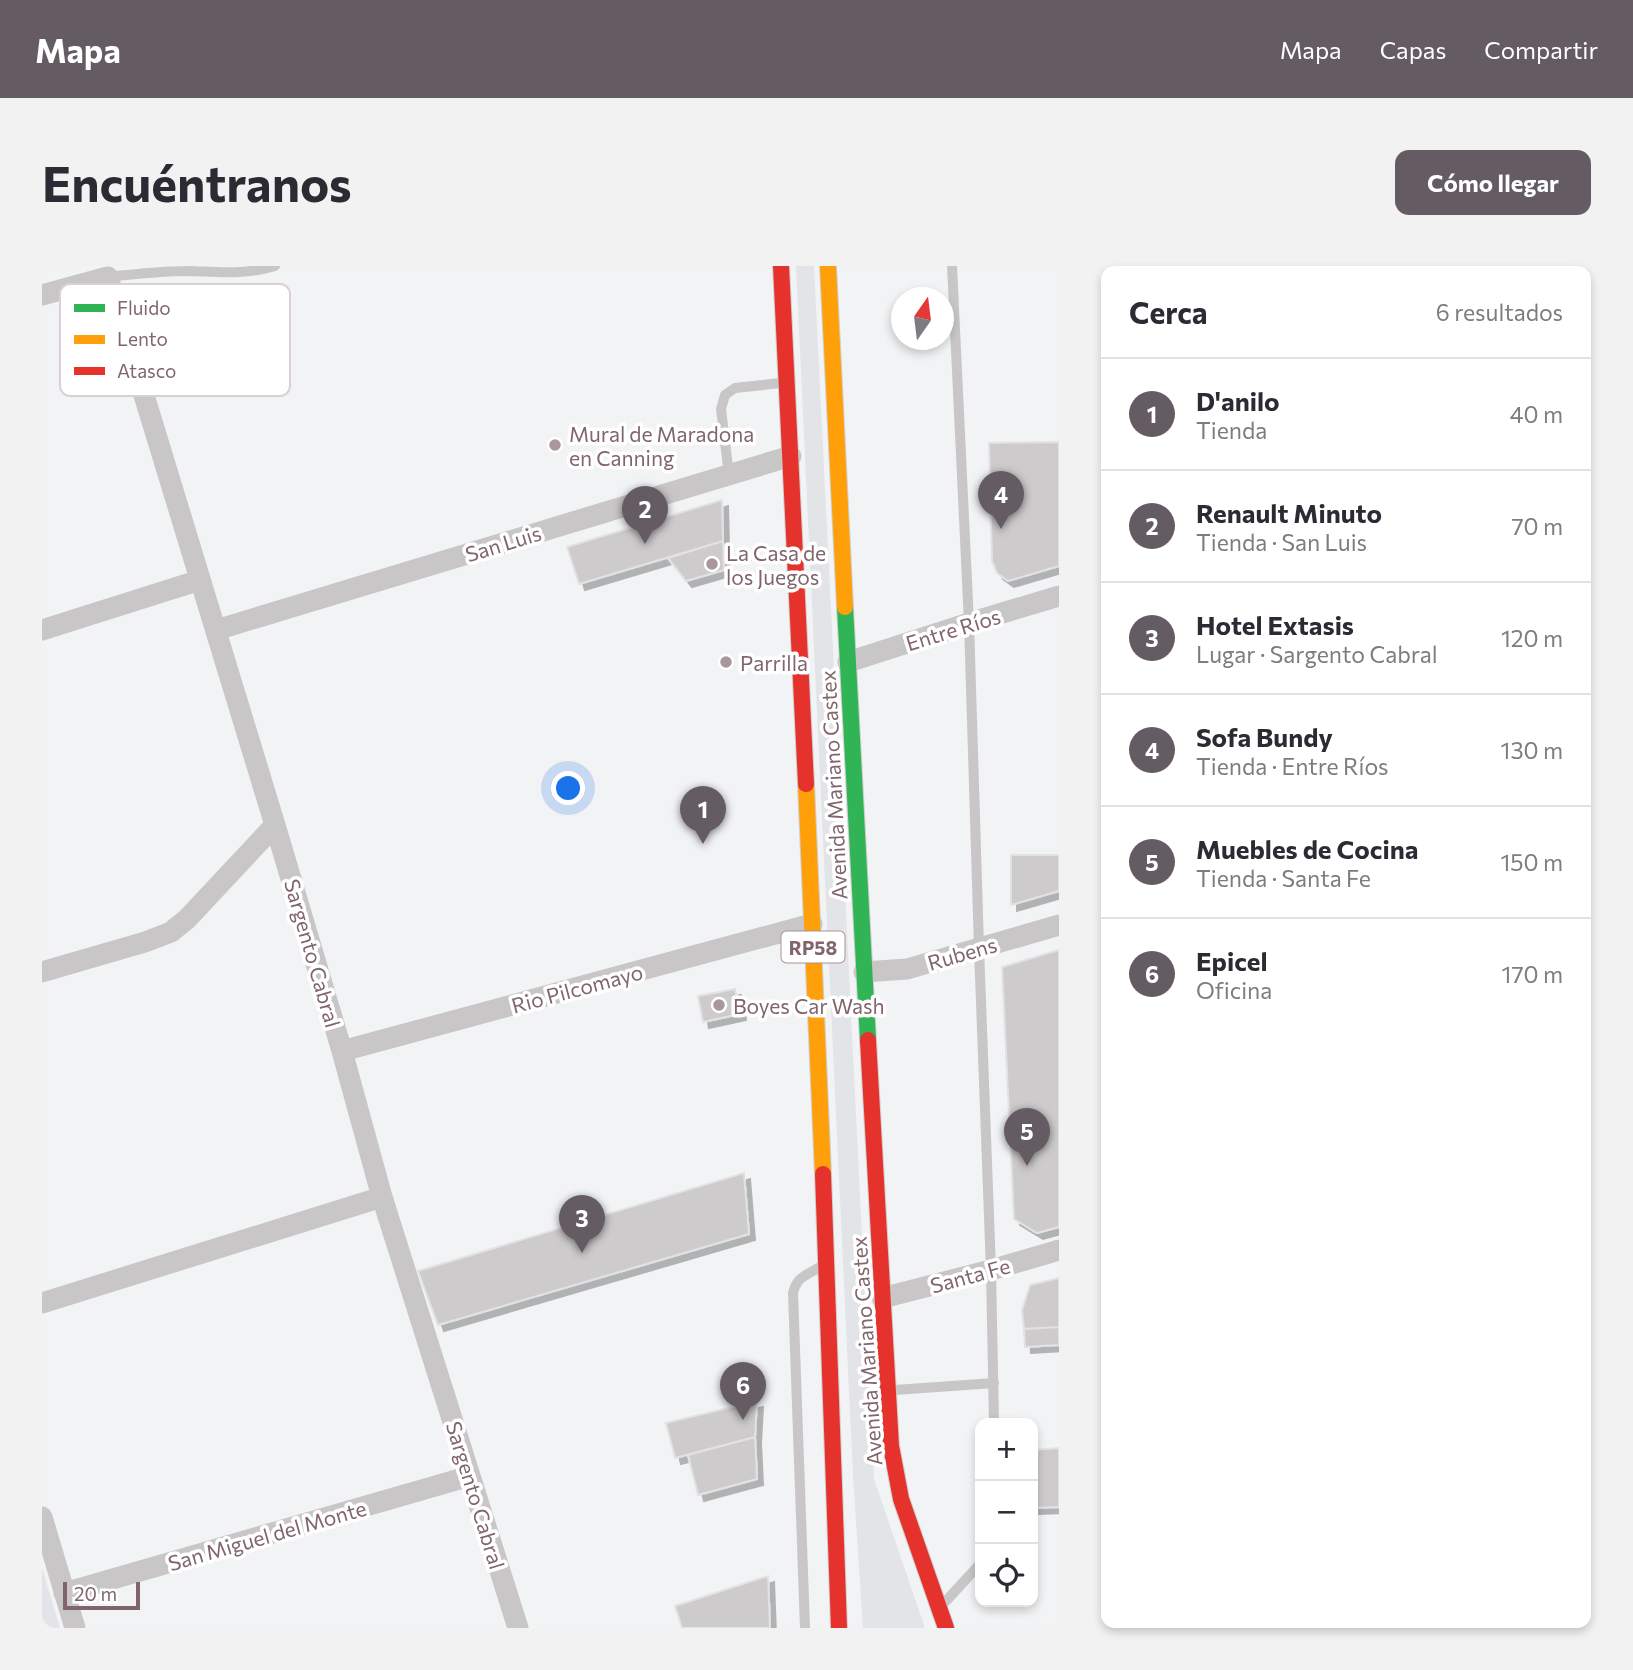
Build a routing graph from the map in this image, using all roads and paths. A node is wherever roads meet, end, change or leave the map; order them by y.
1 (275, 266) edge
2 (781, 266) edge
3 (852, 266) edge
4 (952, 266) edge
5 (828, 268) edge
6 (108, 277) junction
7 (82, 284) edge
8 (110, 284) edge
9 (60, 290) edge
10 (42, 295) edge
11 (787, 383) junction
12 (144, 396) edge
13 (791, 456) junction
14 (729, 475) junction
15 (200, 580) junction
16 (1059, 596) edge
17 (970, 623) junction
18 (42, 630) edge
19 (216, 630) junction
20 (848, 662) junction
21 (275, 825) junction
22 (812, 924) junction
23 (1059, 925) edge
24 (979, 948) junction
25 (42, 972) edge
26 (864, 972) junction
27 (342, 1051) junction
28 (382, 1197) junction
29 (1059, 1250) edge
30 (827, 1264) junction
31 (991, 1270) junction
32 (882, 1298) junction
33 (42, 1303) edge
34 (994, 1383) junction
35 (887, 1390) junction
36 (994, 1418) edge
37 (470, 1476) junction
38 (42, 1517) edge
39 (975, 1568) edge
40 (64, 1593) junction
41 (939, 1608) junction
42 (75, 1628) edge
43 (517, 1628) edge
44 (805, 1628) edge
45 (839, 1628) edge
46 (946, 1628) edge

1 - 6 lane
2 - 11 highway, Avenida Mariano Castex / RP58
3 - 5 street
4 - 17 lane
5 - 20 highway, Avenida Mariano Castex / RP58
6 - 7 street
6 - 8 street, Sargento Cabral
9 - 10 street
11 - 13 highway, Avenida Mariano Castex / RP58
11 - 14 lane
12 - 15 street, Sargento Cabral
13 - 14 street, San Luis
13 - 22 highway, Avenida Mariano Castex / RP58
14 - 19 street, San Luis
15 - 18 street
15 - 19 street, Sargento Cabral
16 - 17 street, Entre Ríos
17 - 20 street, Entre Ríos
17 - 24 lane
19 - 21 street, Sargento Cabral
20 - 26 highway, Avenida Mariano Castex / RP58
21 - 25 street
21 - 27 street, Sargento Cabral
22 - 27 street, Rio Pilcomayo
22 - 30 highway, Avenida Mariano Castex / RP58
23 - 24 street, Rubens
24 - 26 street, Rubens
24 - 31 lane
26 - 32 highway, Avenida Mariano Castex / RP58
27 - 28 street, Sargento Cabral
28 - 33 street
28 - 37 street, Sargento Cabral
29 - 31 street, Santa Fe
30 - 44 lane
30 - 45 highway, Avenida Mariano Castex / RP58
31 - 32 street, Santa Fe
31 - 34 lane
32 - 35 highway, Avenida Mariano Castex / RP58
34 - 35 lane
34 - 36 lane
35 - 41 highway, Avenida Mariano Castex / RP58
37 - 40 street, San Miguel del Monte
37 - 43 street, Sargento Cabral
38 - 40 street
39 - 41 lane
40 - 42 street
41 - 46 highway, Avenida Mariano Castex / RP58

